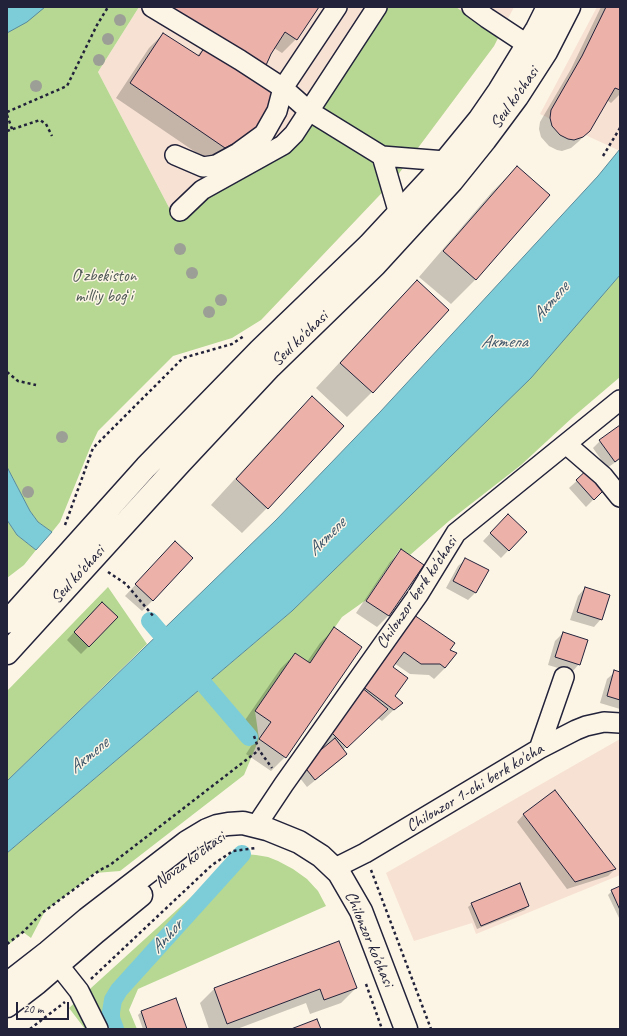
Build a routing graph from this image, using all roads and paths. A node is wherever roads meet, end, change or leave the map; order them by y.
1 (108, 7) edge
2 (152, 7) edge
3 (337, 7) edge
4 (377, 7) edge
5 (472, 7) edge
6 (548, 7) edge
7 (569, 7) edge
8 (487, 13) edge
9 (528, 45) junction
10 (282, 88) junction
11 (309, 111) junction
12 (7, 112) edge
13 (7, 115) edge
14 (620, 128) edge
15 (12, 129) junction
16 (7, 131) edge
17 (52, 136) dead end
18 (175, 155) dead end
19 (382, 156) junction
20 (603, 156) dead end
21 (445, 161) junction
22 (180, 210) dead end
23 (399, 214) junction
24 (250, 333) dead end
25 (7, 372) edge
26 (36, 385) dead end
27 (620, 400) edge
28 (566, 444) junction
29 (620, 497) edge
30 (84, 551) junction
31 (154, 617) dead end
32 (7, 622) edge
33 (7, 653) edge
34 (564, 677) dead end
35 (620, 723) edge
36 (254, 736) dead end
37 (540, 749) junction
38 (259, 750) junction
39 (284, 784) junction
40 (256, 826) junction
41 (257, 848) dead end
42 (365, 853) junction
43 (335, 868) junction
44 (7, 944) edge
45 (53, 958) junction
46 (364, 978) dead end
47 (7, 984) edge
48 (79, 991) junction
49 (7, 1006) edge
50 (30, 1029) edge
51 (98, 1029) edge
52 (382, 1029) edge
53 (406, 1029) edge
54 (431, 1029) edge

1 - 12 path
2 - 10 street
3 - 10 street
4 - 11 street
5 - 8 street
6 - 9 main road, Seul ko'chasi
7 - 30 main road, Seul ko'chasi
8 - 9 street
9 - 21 main road, Seul ko'chasi
10 - 11 street
10 - 18 street
11 - 19 street
11 - 22 street
13 - 15 path
14 - 20 path
15 - 16 path
15 - 17 path
19 - 21 street
19 - 23 street
21 - 23 main road, Seul ko'chasi
23 - 30 main road, Seul ko'chasi
24 - 30 path
25 - 26 path
27 - 28 street, Chilonzor berk ko'chasi
28 - 29 street
28 - 39 street, Chilonzor berk ko'chasi
30 - 31 path
30 - 32 main road, Seul ko'chasi
30 - 33 main road, Seul ko'chasi
34 - 37 street
35 - 37 street, Chilonzor 1-chi berk ko'cha
36 - 38 path
37 - 42 street, Chilonzor 1-chi berk ko'cha
38 - 39 path
38 - 44 path
39 - 40 street, Chilonzor berk ko'chasi
40 - 43 main road, Chilonzor ko'chasi
40 - 45 main road, Novza ko'chasi
41 - 48 path
42 - 43 street, Chilonzor 1-chi berk ko'cha
42 - 54 path
43 - 53 main road, Chilonzor ko'chasi
45 - 47 main road, Novza ko'chasi
45 - 48 street
45 - 49 main road, Novza ko'chasi
46 - 52 path
48 - 50 path
48 - 51 street

